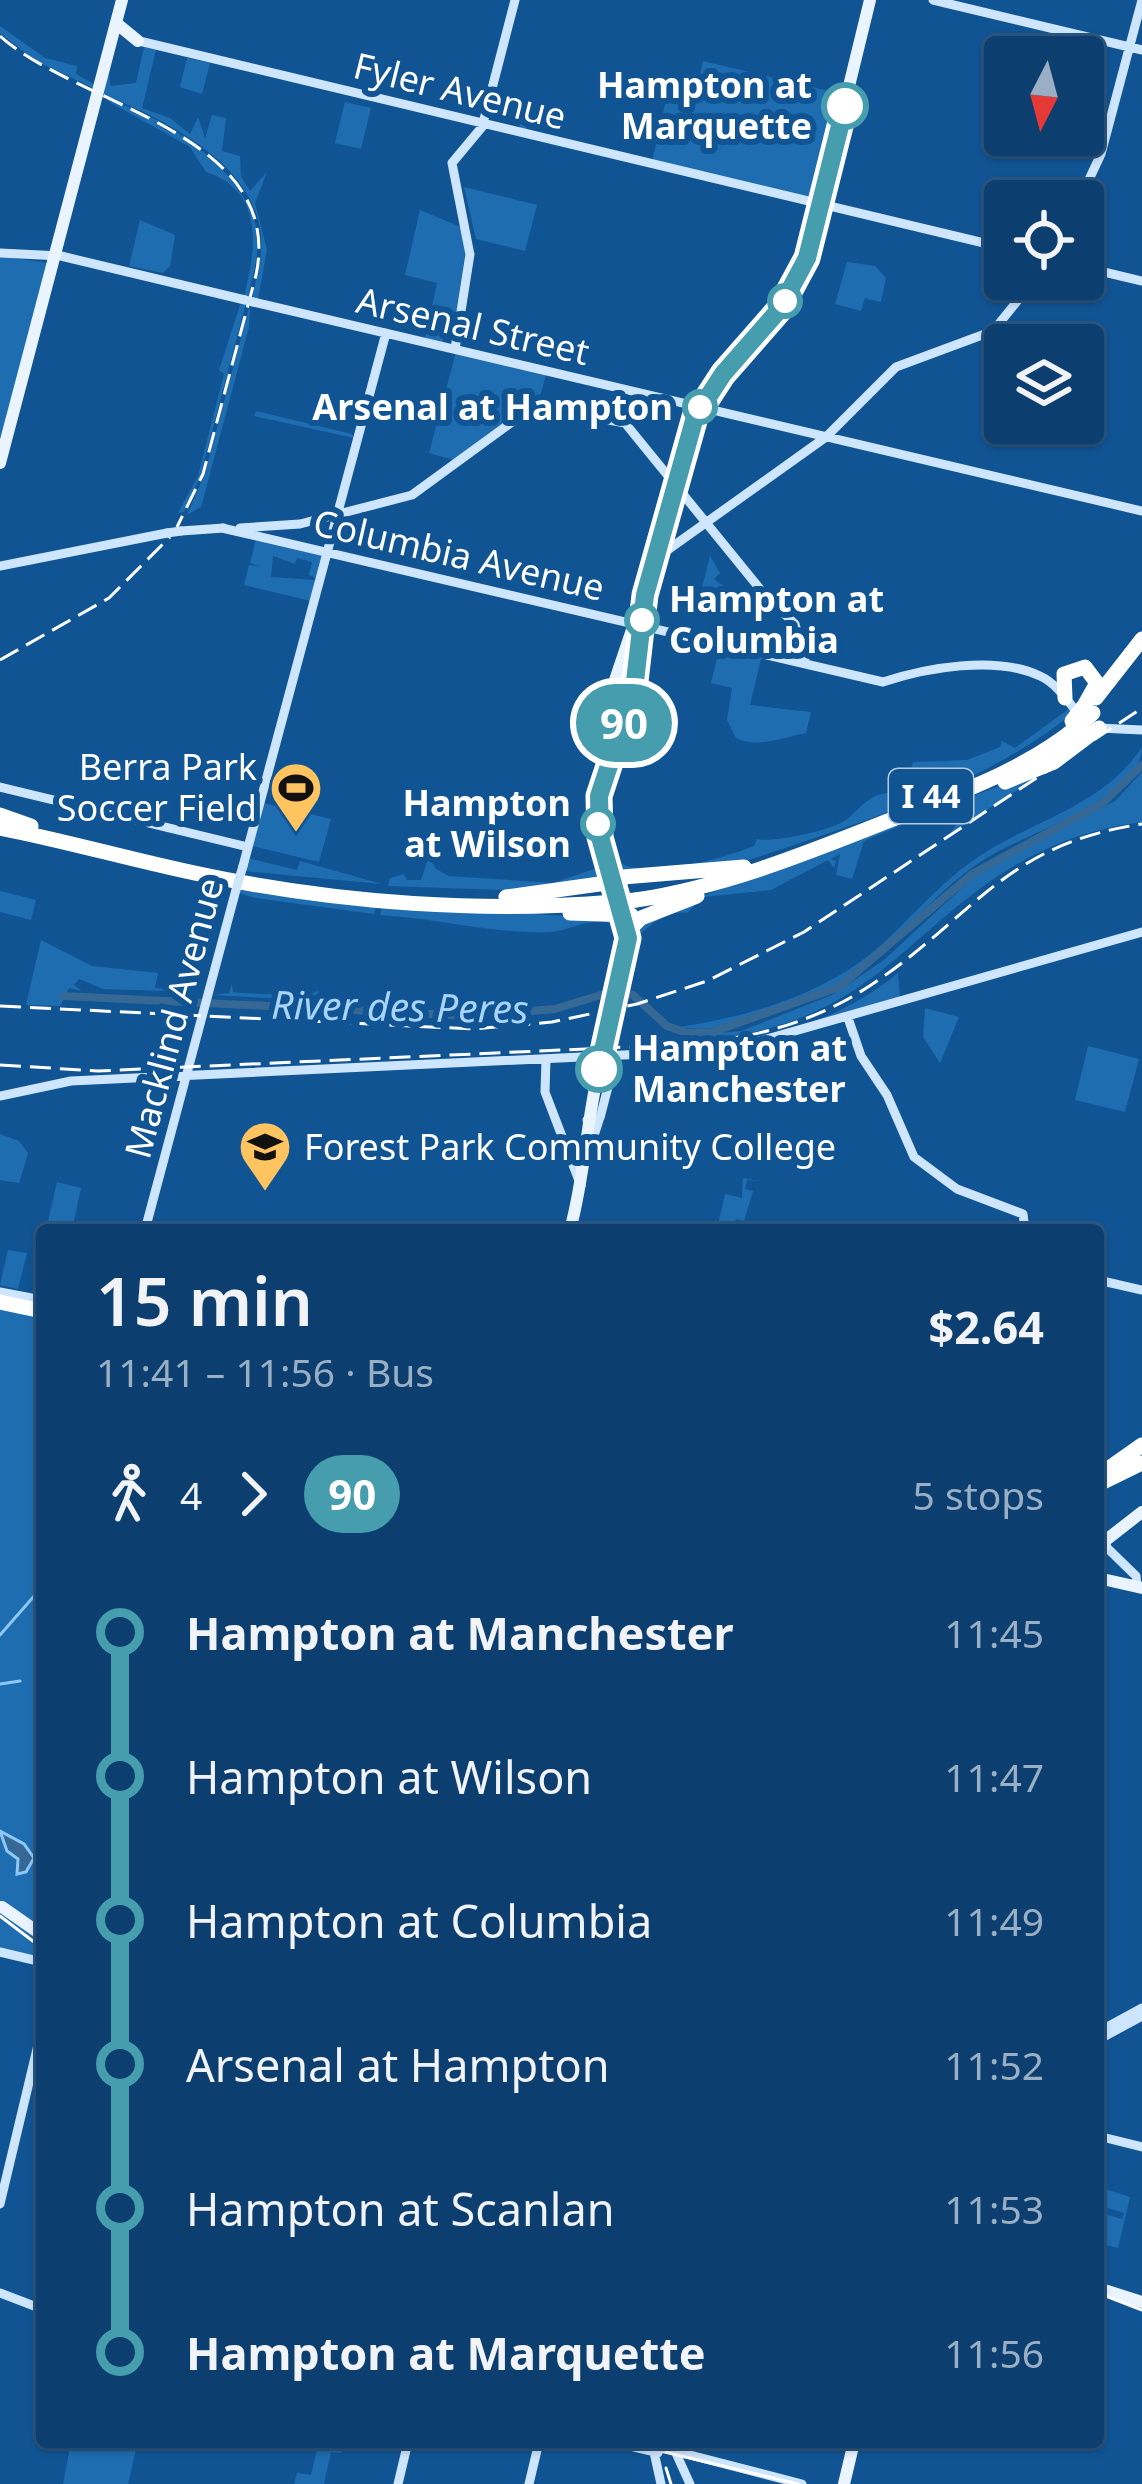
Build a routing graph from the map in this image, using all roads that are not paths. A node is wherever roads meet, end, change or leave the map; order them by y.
1 (122, 0) edge
2 (515, 0) edge
3 (871, 0) edge
4 (933, 0) edge
5 (1142, 0) edge
6 (115, 28) junction
7 (138, 41) joint
8 (1126, 46) junction
9 (1142, 50) edge
10 (483, 124) junction
11 (1089, 180) edge
12 (822, 205) junction
13 (984, 243) edge
14 (0, 253) edge
15 (37, 254) junction
16 (55, 255) junction
17 (51, 271) junction
18 (1104, 272) edge
19 (1142, 281) edge
20 (1018, 300) edge
21 (386, 333) junction
22 (454, 349) junction
23 (700, 406) junction
24 (808, 432) junction
25 (826, 436) junction
26 (811, 447) junction
27 (1, 456) edge
28 (678, 490) junction
29 (1142, 511) edge
30 (337, 514) junction
31 (705, 523) junction
32 (222, 528) junction
33 (661, 536) junction
34 (675, 544) junction
35 (327, 552) junction
36 (655, 559) junction
37 (0, 566) edge
38 (637, 624) junction
39 (1141, 643) edge
40 (806, 664) junction
41 (1057, 680) junction
42 (1065, 698) joint
43 (1091, 714) junction
44 (1075, 724) junction
45 (1138, 730) edge
46 (603, 777) junction
47 (0, 787) edge
48 (956, 794) junction
49 (0, 823) edge
50 (248, 847) junction
51 (748, 870) junction
52 (620, 896) junction
53 (513, 901) junction
54 (1142, 932) edge
55 (848, 1018) junction
56 (616, 1056) junction
57 (546, 1059) junction
58 (188, 1072) junction
59 (0, 1096) edge
60 (593, 1120) junction
61 (588, 1154) junction
62 (581, 1186) junction
63 (147, 1224) edge
64 (572, 1224) edge
65 (1024, 1224) edge
66 (1104, 1281) edge
67 (0, 1290) edge
68 (1142, 1290) edge
69 (36, 1298) edge
70 (0, 1306) edge
71 (36, 1314) edge
72 (1142, 1445) edge
73 (1142, 1464) edge
74 (1104, 1477) edge
75 (1104, 1480) edge
76 (1142, 1512) edge
77 (1104, 1546) edge
78 (1104, 1552) edge
79 (1115, 1557) joint
80 (1104, 1579) edge
81 (1140, 1587) edge
82 (1, 1905) edge
83 (36, 1923) edge
84 (36, 1925) edge
85 (0, 1952) edge
86 (36, 1961) edge
87 (1142, 2012) edge
88 (1104, 2033) edge
89 (36, 2053) edge
90 (1104, 2137) edge
91 (1142, 2146) edge
92 (0, 2204) edge
93 (1104, 2290) edge
94 (0, 2293) edge
95 (1142, 2304) edge
96 (36, 2305) edge
97 (407, 2448) edge
98 (538, 2448) edge
99 (645, 2448) edge
100 (654, 2448) edge
101 (853, 2448) edge
102 (667, 2452) junction
103 (398, 2484) edge
104 (529, 2484) edge
105 (662, 2484) edge
106 (690, 2484) edge
107 (802, 2484) edge
108 (844, 2484) edge

1 - 6 main road
2 - 10 street
3 - 12 main road
4 - 8 street
5 - 8 street
6 - 7 main road
6 - 16 main road
7 - 10 street, Fyler Avenue
8 - 9 street
8 - 11 street
10 - 12 street, Fyler Avenue
10 - 22 street
12 - 13 street, Fyler Avenue
12 - 23 main road
14 - 15 street, Arsenal Street
15 - 16 street, Arsenal Street
15 - 17 main road
16 - 17 main road
16 - 21 street, Arsenal Street
17 - 27 main road
18 - 19 street
20 - 25 street
21 - 22 street, Arsenal Street
21 - 30 street, Macklind Avenue
22 - 23 street, Arsenal Street
23 - 24 street, Arsenal Street
23 - 28 main road
24 - 25 street, Arsenal Street
24 - 26 street
25 - 26 street
25 - 29 street, Arsenal Street
26 - 31 street
28 - 30 street
28 - 31 street
28 - 33 main road
30 - 32 street
30 - 35 street, Macklind Avenue
31 - 34 street
31 - 40 street
32 - 35 street, Columbia Avenue
32 - 37 street, bridge
33 - 34 street
33 - 36 main road
34 - 36 street
35 - 38 street, Columbia Avenue
35 - 50 street, Macklind Avenue
36 - 38 main road
38 - 40 street, Columbia Avenue
38 - 46 main road
38 - 46 main road
39 - 43 highway, I 44
40 - 41 street, Columbia Avenue
41 - 42 highway
41 - 43 highway
42 - 43 street
43 - 44 highway, I 44, bridge
43 - 45 street
43 - 48 highway
44 - 48 highway, I 44
44 - 51 highway, I 44
46 - 52 main road
47 - 50 street
48 - 51 highway, I 44
49 - 53 highway, I 44
50 - 58 street, Macklind Avenue, bridge
51 - 52 highway, I 44
52 - 53 highway, I 44
52 - 53 highway
52 - 60 main road, bridge
54 - 55 street
55 - 56 street
55 - 65 street
56 - 57 street
56 - 60 street
57 - 58 street
57 - 62 street
58 - 59 street
58 - 63 street, Macklind Avenue
60 - 61 main road
60 - 61 street
61 - 62 main road
62 - 64 main road
66 - 68 street
67 - 69 street
70 - 71 highway
72 - 74 highway
73 - 75 highway
76 - 77 main road
78 - 79 main road
79 - 81 street
80 - 81 main road
82 - 83 main road
82 - 84 main road
85 - 86 street
87 - 88 street
89 - 92 street
90 - 91 street
93 - 95 main road
94 - 96 street
97 - 103 street
98 - 104 street
99 - 102 street
100 - 102 street
101 - 108 main road
102 - 105 street
102 - 106 street
102 - 107 street

